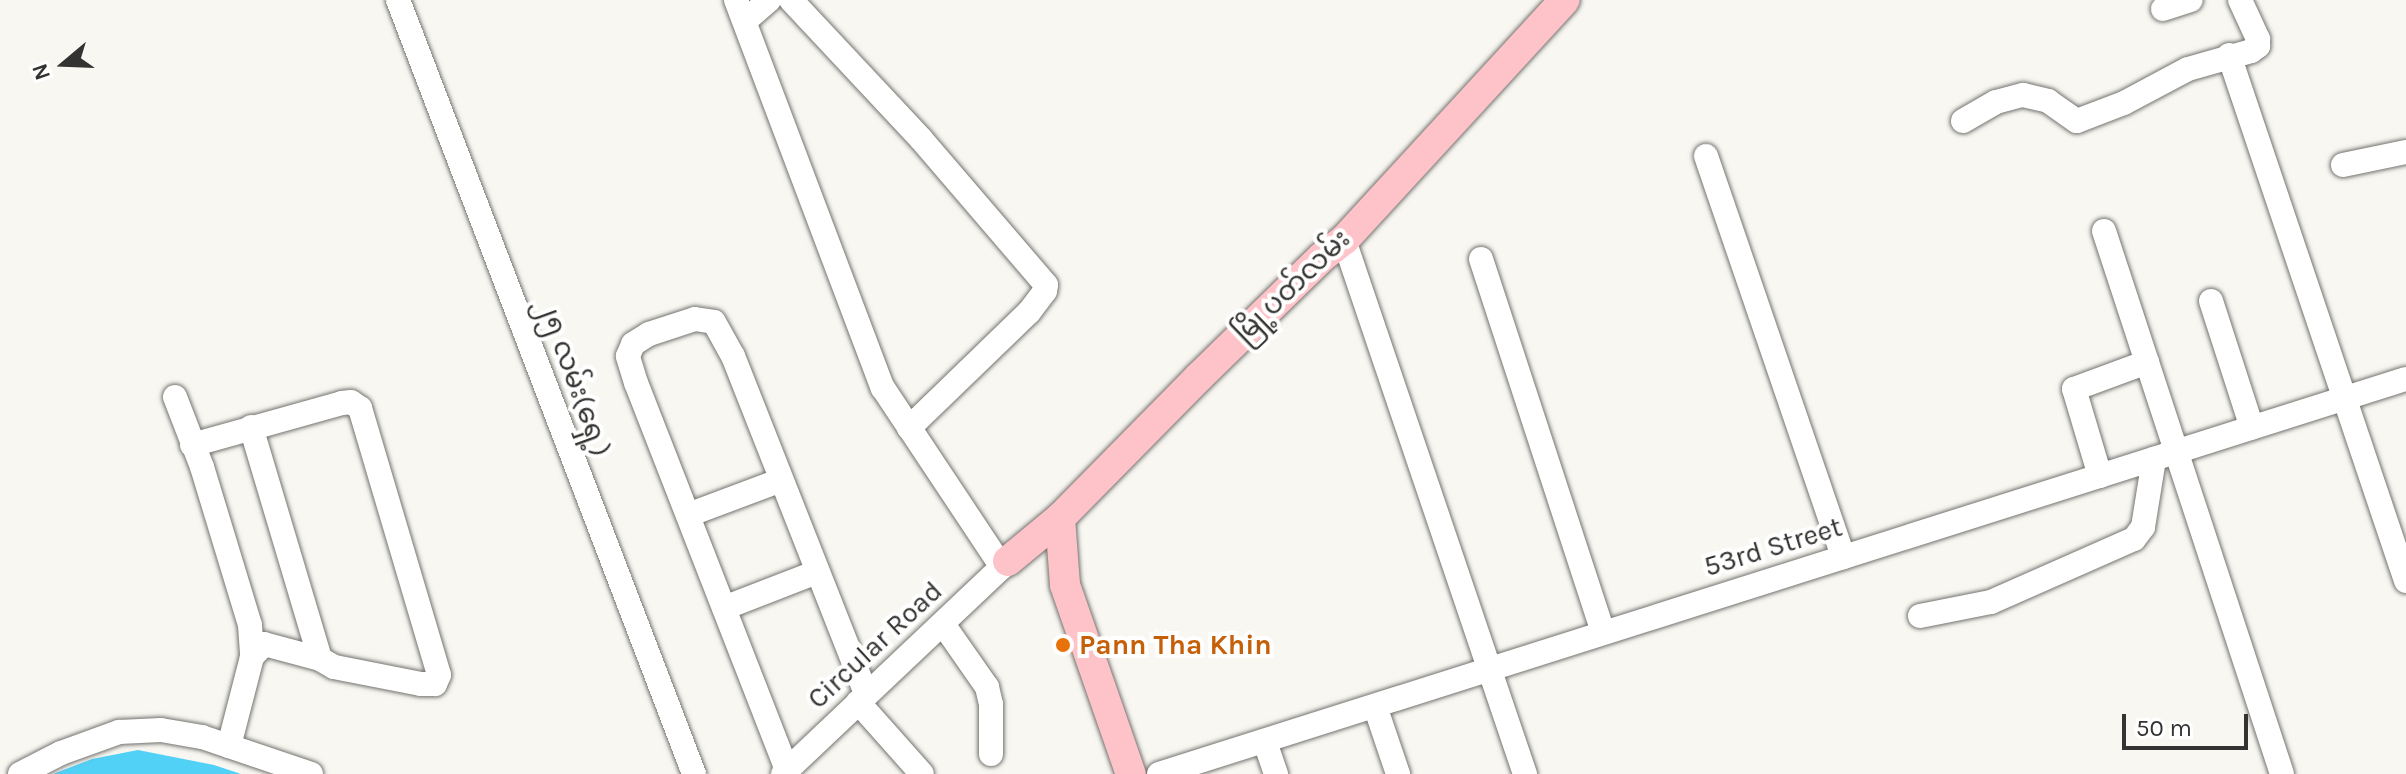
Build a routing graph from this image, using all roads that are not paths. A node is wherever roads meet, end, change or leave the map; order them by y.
1 (398, 0) edge
2 (769, 0) edge
3 (791, 0) edge
4 (1565, 0) edge
5 (2191, 0) edge
6 (2240, 0) edge
7 (2163, 9) dead end
8 (740, 11) edge
9 (2229, 55) junction
10 (1963, 121) dead end
11 (2406, 152) edge
12 (1706, 156) dead end
13 (2343, 165) dead end
14 (2104, 231) dead end
15 (1344, 240) junction
16 (1481, 259) dead end
17 (2211, 301) dead end
18 (2147, 362) junction
19 (2406, 379) edge
20 (175, 397) dead end
21 (2346, 398) junction
22 (251, 427) junction
23 (909, 428) junction
24 (2252, 428) junction
25 (192, 445) junction
26 (2165, 456) junction
27 (2100, 476) junction
28 (781, 480) junction
29 (688, 515) junction
30 (1060, 518) junction
31 (1843, 557) junction
32 (1005, 564) junction
33 (817, 572) junction
34 (2406, 581) edge
35 (1065, 585) junction
36 (724, 608) junction
37 (1920, 616) dead end
38 (943, 624) junction
39 (1603, 632) junction
40 (252, 657) junction
41 (320, 659) junction
42 (1489, 670) junction
43 (862, 698) junction
44 (1375, 706) junction
45 (1265, 742) junction
46 (229, 746) junction
47 (991, 754) dead end
48 (785, 772) edge
49 (20, 774) edge
50 (311, 774) edge
51 (694, 774) edge
52 (922, 774) edge
53 (1131, 774) edge
54 (1159, 774) edge
55 (1276, 774) edge
56 (1398, 774) edge
57 (1525, 774) edge
58 (2282, 774) edge

1 - 51 street, ၂၅ လမ်း(ရှေ့)
2 - 8 street
3 - 23 street
4 - 15 main road, မြို့ပတ်လမ်း
5 - 7 street
6 - 9 street
8 - 23 street
9 - 10 street
9 - 21 street
11 - 13 street
12 - 31 street
14 - 18 street
15 - 30 main road, မြို့ပတ်လမ်း
15 - 42 street
16 - 39 street
17 - 24 street
18 - 26 street
18 - 27 street
19 - 21 street, 53rd Street
20 - 25 street
21 - 24 street, 53rd Street
21 - 34 street
22 - 25 street
22 - 41 street
22 - 41 street
23 - 32 street
24 - 26 street, 53rd Street
25 - 40 street
26 - 27 street, 53rd Street
26 - 37 street
26 - 58 street
27 - 31 street, 53rd Street
28 - 29 street
28 - 29 street
28 - 33 street
29 - 36 street
30 - 32 main road, မြို့ပတ်လမ်း
30 - 35 main road
31 - 39 street, 53rd Street
32 - 35 main road
32 - 38 street, Circular Road
33 - 36 street
33 - 43 street
35 - 53 main road
36 - 48 street
38 - 43 street, Circular Road
38 - 47 street
39 - 42 street, 53rd Street
40 - 41 street
40 - 46 street
42 - 44 street, 53rd Street
42 - 57 street
43 - 48 street, Circular Road
43 - 52 street
44 - 45 street, 53rd Street
44 - 56 street
45 - 54 street, 53rd Street
45 - 55 street
46 - 49 street
46 - 50 street

